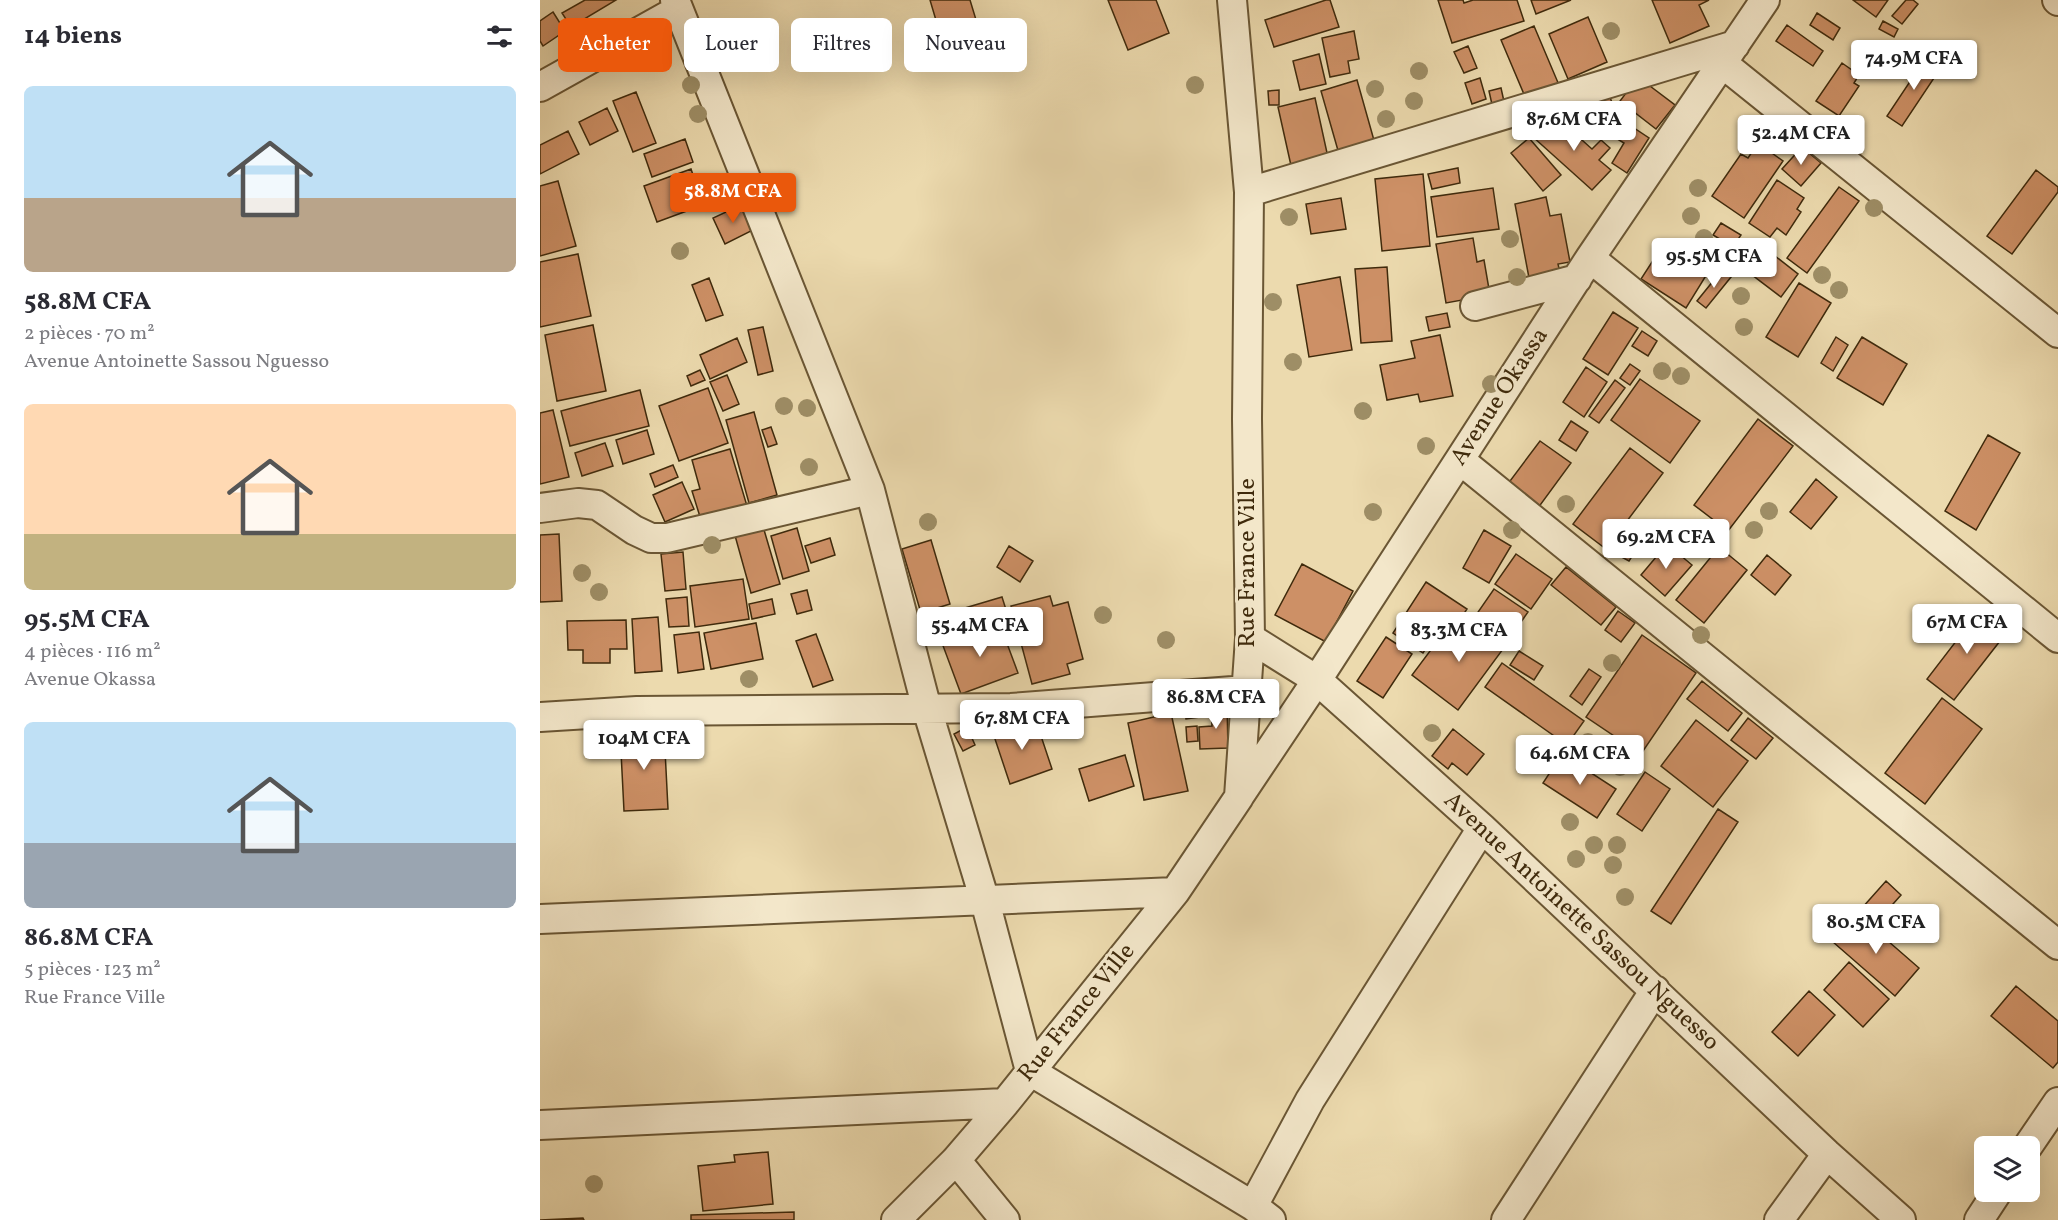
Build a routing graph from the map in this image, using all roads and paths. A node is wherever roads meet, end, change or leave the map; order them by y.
1 (1232, 0) edge
2 (1765, 0) edge
3 (677, 5) edge
4 (1728, 54) junction
5 (540, 87) edge
6 (1249, 192) junction
7 (1583, 268) junction
8 (1475, 306) dead end
9 (2058, 333) edge
10 (1460, 460) junction
11 (870, 490) junction
12 (540, 508) edge
13 (1250, 638) junction
14 (2058, 638) edge
15 (1317, 680) junction
16 (1246, 690) junction
17 (927, 709) junction
18 (540, 717) edge
19 (1239, 797) junction
20 (1482, 828) junction
21 (1175, 892) junction
22 (985, 901) junction
23 (540, 919) edge
24 (2058, 945) edge
25 (1655, 990) junction
26 (1030, 1071) junction
27 (2058, 1102) edge
28 (1005, 1103) junction
29 (540, 1125) edge
30 (2035, 1136) edge
31 (1827, 1154) junction
32 (956, 1160) junction
33 (1991, 1202) edge
34 (1262, 1213) edge
35 (896, 1220) edge
36 (1005, 1220) edge
37 (1506, 1220) edge
38 (1779, 1220) edge
39 (1901, 1220) edge
40 (1979, 1220) edge

1 - 6 street, Rue France Ville
2 - 4 street, Avenue Okassa
3 - 5 street
3 - 11 street
4 - 6 street
4 - 7 street, Avenue Okassa
4 - 9 street
6 - 13 street, Rue France Ville
7 - 8 street
7 - 10 street, Avenue Okassa
7 - 14 street
10 - 15 street, Avenue Okassa
10 - 24 street
11 - 12 street
11 - 17 street
13 - 15 street, Avenue Antoinette Sassou Nguesso
13 - 16 street, Rue France Ville
15 - 19 street, Avenue Okassa
15 - 20 street, Avenue Antoinette Sassou Nguesso
16 - 17 street
16 - 19 street, Rue France Ville
17 - 18 street
17 - 22 street
19 - 21 street, Rue France Ville
20 - 25 street, Avenue Antoinette Sassou Nguesso
20 - 34 street
21 - 22 street
21 - 26 street, Rue France Ville
22 - 23 street
22 - 26 street
25 - 31 street, Avenue Antoinette Sassou Nguesso
25 - 37 street
26 - 28 street, Rue France Ville
26 - 34 street
27 - 30 street
28 - 29 street
28 - 32 street, Rue France Ville
31 - 38 street
31 - 39 street, Avenue Antoinette Sassou Nguesso
32 - 35 street, Rue France Ville
32 - 36 street
33 - 40 street

